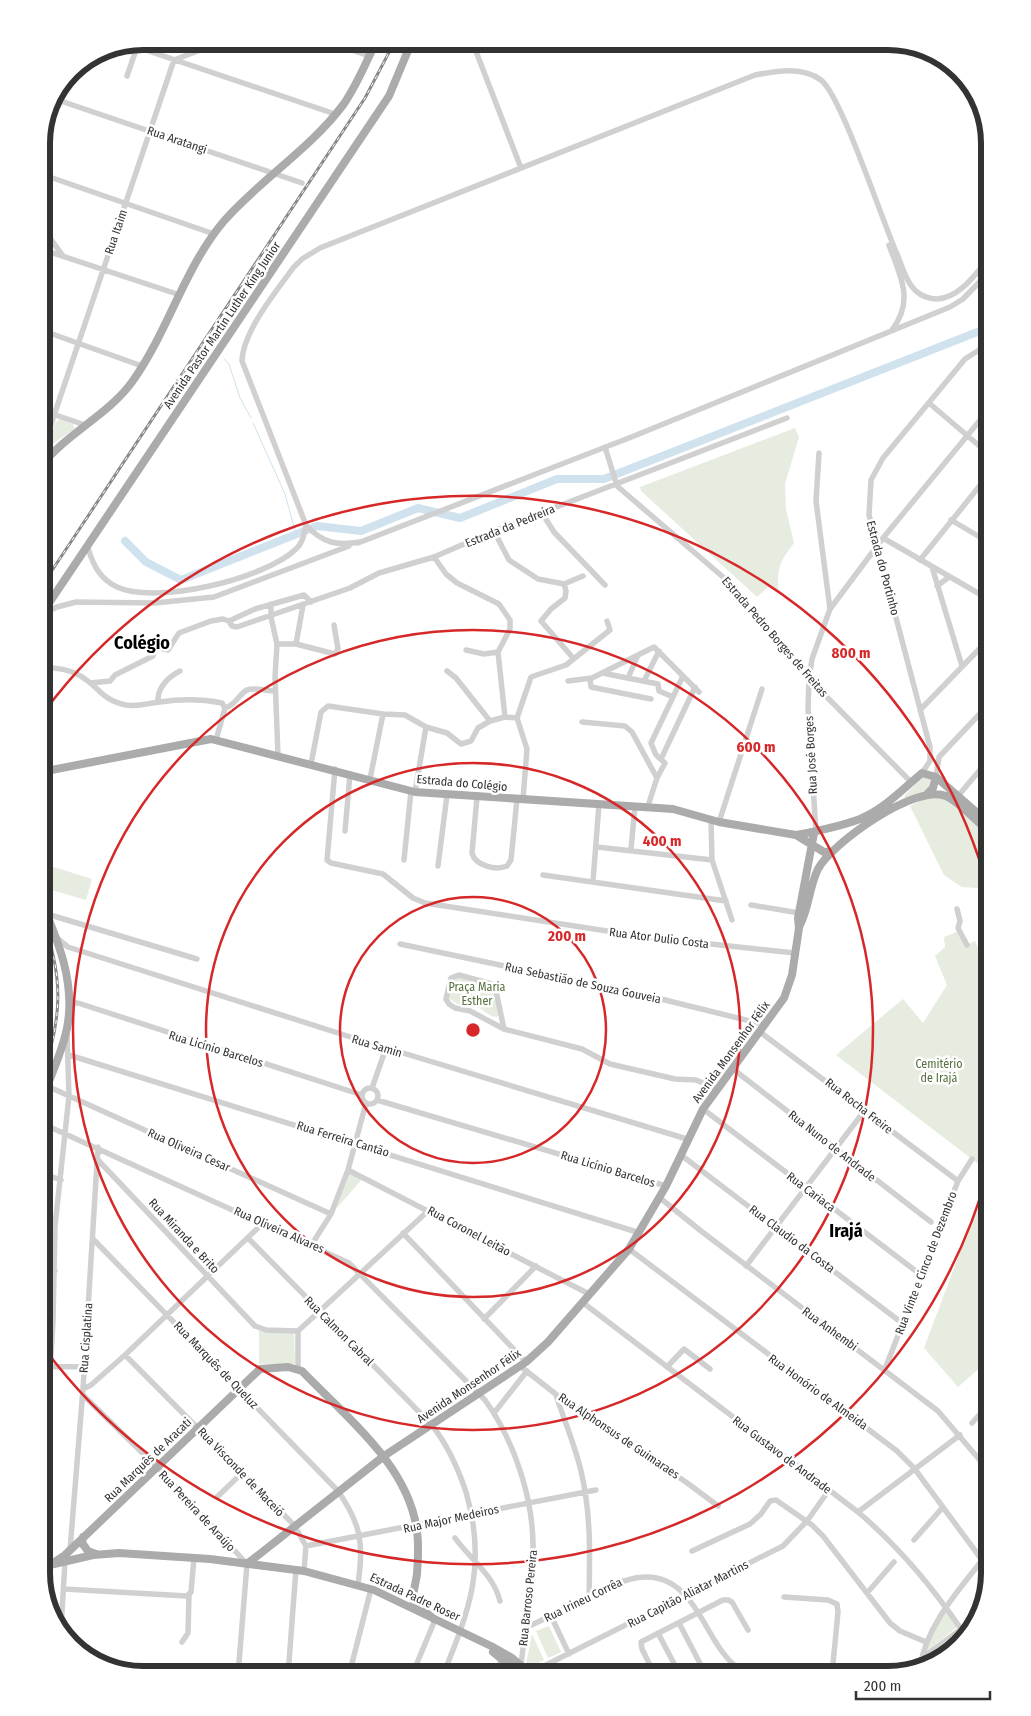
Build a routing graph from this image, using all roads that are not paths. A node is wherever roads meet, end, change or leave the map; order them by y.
1 (146, 50) edge
2 (200, 50) edge
3 (352, 50) edge
4 (372, 50) edge
5 (408, 50) edge
6 (476, 50) edge
7 (136, 51) edge
8 (369, 56) junction
9 (174, 60) junction
10 (127, 76) dead end
11 (60, 101) edge
12 (335, 114) junction
13 (151, 132) junction
14 (522, 168) junction
15 (273, 173) junction
16 (50, 177) edge
17 (302, 183) dead end
18 (126, 203) junction
19 (888, 233) junction
20 (214, 234) junction
21 (50, 237) edge
22 (50, 252) edge
23 (63, 256) junction
24 (981, 267) edge
25 (103, 270) junction
26 (981, 281) edge
27 (180, 295) junction
28 (891, 332) junction
29 (50, 333) edge
30 (79, 343) junction
31 (981, 349) edge
32 (142, 366) junction
33 (929, 403) junction
34 (50, 413) edge
35 (54, 414) junction
36 (787, 418) dead end
37 (981, 419) edge
38 (85, 424) junction
39 (50, 426) edge
40 (967, 436) junction
41 (605, 447) junction
42 (981, 448) edge
43 (819, 453) dead end
44 (50, 456) edge
45 (981, 484) edge
46 (617, 486) junction
47 (542, 513) junction
48 (951, 520) junction
49 (306, 529) junction
50 (494, 531) junction
51 (883, 538) junction
52 (981, 538) edge
53 (360, 542) junction
54 (877, 547) junction
55 (88, 548) junction
56 (434, 557) junction
57 (920, 560) junction
58 (932, 567) junction
59 (583, 576) dead end
60 (949, 577) junction
61 (224, 582) junction
62 (564, 584) junction
63 (605, 585) dead end
64 (937, 586) junction
65 (203, 588) junction
66 (228, 593) junction
67 (981, 595) edge
68 (205, 599) junction
69 (50, 602) edge
70 (312, 602) junction
71 (271, 604) junction
72 (303, 605) junction
73 (830, 609) junction
74 (50, 610) edge
75 (271, 617) junction
76 (607, 622) dead end
77 (231, 624) junction
78 (334, 625) dead end
79 (277, 644) junction
80 (296, 644) junction
81 (981, 647) edge
82 (466, 650) dead end
83 (658, 651) junction
84 (498, 652) junction
85 (638, 655) junction
86 (574, 659) junction
87 (962, 666) junction
88 (50, 668) edge
89 (447, 670) dead end
90 (180, 671) dead end
91 (602, 673) junction
92 (683, 676) junction
93 (628, 678) junction
94 (590, 679) junction
95 (809, 679) junction
96 (568, 680) dead end
97 (644, 681) junction
98 (90, 683) junction
99 (762, 689) dead end
100 (275, 691) junction
101 (673, 697) junction
102 (651, 699) dead end
103 (158, 702) junction
104 (225, 708) junction
105 (920, 710) junction
106 (981, 712) edge
107 (383, 714) junction
108 (506, 717) junction
109 (517, 718) junction
110 (490, 721) junction
111 (582, 722) dead end
112 (426, 728) junction
113 (216, 740) junction
114 (930, 747) junction
115 (942, 753) junction
116 (278, 756) junction
117 (930, 758) junction
118 (661, 759) junction
119 (938, 759) junction
120 (311, 764) junction
121 (335, 769) junction
122 (981, 769) edge
123 (50, 770) edge
124 (922, 773) junction
125 (350, 774) junction
126 (936, 777) junction
127 (657, 778) junction
128 (370, 779) junction
129 (912, 782) junction
130 (413, 791) junction
131 (928, 793) junction
132 (447, 795) junction
133 (958, 796) junction
134 (478, 797) junction
135 (520, 799) junction
136 (599, 804) junction
137 (635, 806) junction
138 (648, 806) junction
139 (981, 817) edge
140 (981, 819) edge
141 (714, 820) junction
142 (345, 831) dead end
143 (815, 832) junction
144 (796, 835) junction
145 (813, 844) junction
146 (597, 847) junction
147 (631, 849) junction
148 (832, 852) junction
149 (404, 860) dead end
150 (712, 860) junction
151 (438, 866) dead end
152 (543, 875) dead end
153 (593, 882) junction
154 (803, 893) junction
155 (726, 901) junction
156 (751, 905) dead end
157 (807, 906) junction
158 (957, 908) dead end
159 (799, 913) junction
160 (50, 915) edge
161 (732, 920) dead end
162 (50, 922) edge
163 (799, 928) junction
164 (56, 938) junction
165 (400, 944) dead end
166 (967, 945) dead end
167 (68, 947) junction
168 (795, 953) junction
169 (61, 954) junction
170 (198, 960) dead end
171 (69, 1003) junction
172 (766, 1025) junction
173 (504, 1029) junction
174 (67, 1030) junction
175 (760, 1032) junction
176 (386, 1048) junction
177 (69, 1055) junction
178 (733, 1069) junction
179 (50, 1078) edge
180 (50, 1087) edge
181 (372, 1088) junction
182 (717, 1089) junction
183 (362, 1095) junction
184 (69, 1096) junction
185 (378, 1100) junction
186 (366, 1103) junction
187 (703, 1109) junction
188 (865, 1110) junction
189 (50, 1127) edge
190 (65, 1133) junction
191 (687, 1140) junction
192 (356, 1143) junction
193 (98, 1147) junction
194 (835, 1149) junction
195 (681, 1155) junction
196 (972, 1159) dead end
197 (98, 1160) junction
198 (348, 1170) junction
199 (50, 1176) edge
200 (61, 1180) junction
201 (958, 1180) junction
202 (666, 1186) junction
203 (805, 1188) junction
204 (660, 1198) junction
205 (428, 1210) junction
206 (331, 1214) junction
207 (931, 1222) dead end
208 (263, 1223) junction
209 (50, 1225) edge
210 (55, 1226) junction
211 (775, 1227) junction
212 (403, 1232) junction
213 (640, 1233) junction
214 (248, 1238) junction
215 (93, 1239) junction
216 (312, 1244) junction
217 (630, 1249) junction
218 (536, 1266) junction
219 (746, 1266) junction
220 (50, 1271) edge
221 (55, 1271) junction
222 (360, 1272) junction
223 (921, 1275) junction
224 (207, 1276) junction
225 (589, 1294) junction
226 (582, 1302) junction
227 (319, 1311) junction
228 (167, 1314) junction
229 (484, 1319) junction
230 (50, 1322) edge
231 (53, 1322) junction
232 (902, 1323) junction
233 (298, 1331) junction
234 (125, 1355) junction
235 (524, 1366) junction
236 (50, 1367) joint
237 (83, 1367) junction
238 (667, 1367) junction
239 (298, 1368) junction
240 (710, 1369) dead end
241 (885, 1369) junction
242 (239, 1388) junction
243 (83, 1392) junction
244 (478, 1393) junction
245 (556, 1395) junction
246 (494, 1413) junction
247 (981, 1413) edge
248 (972, 1423) dead end
249 (431, 1424) junction
250 (198, 1428) junction
251 (960, 1435) junction
252 (374, 1446) junction
253 (393, 1450) junction
254 (384, 1456) junction
255 (981, 1461) edge
256 (373, 1464) junction
257 (156, 1467) junction
258 (914, 1468) junction
259 (242, 1473) junction
260 (596, 1490) dead end
261 (829, 1490) junction
262 (338, 1491) junction
263 (585, 1493) junction
264 (217, 1497) dead end
265 (528, 1503) junction
266 (718, 1506) dead end
267 (943, 1507) junction
268 (858, 1512) junction
269 (472, 1515) junction
270 (807, 1521) junction
271 (294, 1525) junction
272 (416, 1526) junction
273 (72, 1529) junction
274 (361, 1537) junction
275 (455, 1538) dead end
276 (83, 1540) junction
277 (914, 1540) dead end
278 (306, 1546) junction
279 (70, 1550) junction
280 (692, 1551) dead end
281 (96, 1554) junction
282 (194, 1558) junction
283 (981, 1559) edge
284 (981, 1561) edge
285 (50, 1562) edge
286 (65, 1562) junction
287 (476, 1562) junction
288 (894, 1562) dead end
289 (247, 1564) junction
290 (50, 1565) edge
291 (300, 1570) junction
292 (358, 1584) junction
293 (64, 1589) junction
294 (373, 1589) junction
295 (414, 1590) junction
296 (867, 1593) junction
297 (189, 1595) junction
298 (686, 1596) junction
299 (590, 1597) junction
300 (784, 1597) dead end
301 (500, 1601) dead end
302 (946, 1607) junction
303 (698, 1613) junction
304 (551, 1616) junction
305 (62, 1617) edge
306 (434, 1620) junction
307 (679, 1623) junction
308 (525, 1628) junction
309 (961, 1629) joint
310 (748, 1630) dead end
311 (461, 1631) junction
312 (658, 1633) junction
313 (182, 1642) dead end
314 (482, 1642) junction
315 (926, 1642) junction
316 (568, 1654) junction
317 (502, 1659) junction
318 (921, 1659) joint
319 (521, 1665) joint
320 (239, 1666) edge
321 (289, 1666) edge
322 (352, 1666) edge
323 (416, 1666) edge
324 (447, 1666) edge
325 (498, 1666) edge
326 (510, 1666) edge
327 (545, 1666) edge
328 (650, 1666) edge
329 (675, 1666) edge
330 (701, 1666) edge
331 (737, 1666) edge
332 (833, 1666) edge

1 - 9 street
2 - 9 street
3 - 8 street
4 - 8 main road
5 - 55 main road, Avenida Pastor Martin Luther King Junior
6 - 14 street
7 - 10 street
8 - 12 main road
9 - 12 street
9 - 13 street, Rua Itaim
11 - 13 street, Rua Aratangi
12 - 15 main road
13 - 15 street, Rua Aratangi
13 - 18 street, Rua Itaim
14 - 19 street
14 - 49 street
15 - 17 street, Rua Aratangi
15 - 20 main road
16 - 18 street
18 - 20 street
18 - 25 street, Rua Itaim
19 - 24 street
19 - 28 street
20 - 27 main road
21 - 23 street
22 - 23 street
23 - 25 street
25 - 27 street
25 - 30 street, Rua Itaim
26 - 28 street
27 - 32 main road
28 - 41 street
29 - 30 street
30 - 32 street
30 - 35 street, Rua Itaim
31 - 33 street, Estrada do Portinho
32 - 38 main road
33 - 40 street
33 - 54 street, Estrada do Portinho
34 - 35 street
35 - 38 street
35 - 39 street, Rua Itaim
36 - 46 street, Estrada da Pedreira
37 - 40 street, Rua José Borges
38 - 44 main road
40 - 42 street
40 - 51 street, Rua José Borges
41 - 46 street
41 - 53 street
43 - 73 street
45 - 48 street
46 - 47 street, Estrada da Pedreira
46 - 95 street, Estrada Pedro Borges de Freitas
47 - 50 street, Estrada da Pedreira
47 - 63 street
48 - 52 street
48 - 57 street
49 - 53 street
49 - 61 street
50 - 56 street, Estrada da Pedreira
50 - 62 street
51 - 54 street, Rua José Borges
51 - 57 street
53 - 66 street
54 - 73 street, Rua José Borges
54 - 105 street, Estrada do Portinho
55 - 65 street
55 - 69 main road, Avenida Pastor Martin Luther King Junior
56 - 70 street, Estrada da Pedreira
56 - 84 street
57 - 58 street
58 - 60 street
58 - 64 street
59 - 62 street
60 - 64 street
60 - 67 street
61 - 65 street
61 - 66 street
62 - 86 street
64 - 87 street
65 - 68 street
66 - 68 street
68 - 74 street
70 - 71 street
70 - 72 street, Estrada da Pedreira
71 - 75 street
71 - 77 street
72 - 75 street, Estrada da Pedreira
72 - 80 street
73 - 95 street, Rua José Borges
75 - 77 street, Estrada da Pedreira
75 - 79 street
76 - 86 street
77 - 98 street
78 - 80 street
79 - 80 street
79 - 100 street
81 - 87 street
82 - 84 street
83 - 85 street
83 - 92 street
83 - 97 street
84 - 108 street
85 - 91 street
85 - 93 street
86 - 109 street
87 - 105 street
88 - 98 street
89 - 110 street
90 - 103 street
91 - 93 street
91 - 94 street
92 - 101 street
92 - 118 street
93 - 97 street
94 - 96 street
94 - 102 street
95 - 129 street, Estrada Pedro Borges de Freitas
95 - 143 street, Rua José Borges
97 - 101 street
98 - 103 street
99 - 141 street
100 - 104 street
100 - 116 street
101 - 118 street
103 - 104 street
104 - 113 street
105 - 114 street, Estrada do Portinho
106 - 115 street
107 - 112 street
107 - 120 street
107 - 128 street
108 - 109 street
108 - 110 street
109 - 135 street
110 - 112 street
111 - 127 street
112 - 130 street
113 - 116 main road, Estrada do Colégio
113 - 123 main road, Estrada do Colégio
114 - 115 street
114 - 117 street, Estrada do Portinho
115 - 119 street
116 - 120 main road, Estrada do Colégio
117 - 119 street
117 - 124 street, Estrada do Portinho
118 - 127 street
119 - 126 street
120 - 121 main road, Estrada do Colégio
121 - 125 main road, Estrada do Colégio
121 - 168 street, Rua Ator Dulio Costa
122 - 133 street
124 - 126 main road
124 - 129 main road
125 - 128 main road, Estrada do Colégio
125 - 142 street
126 - 131 main road
126 - 133 main road
127 - 138 street
128 - 130 main road, Estrada do Colégio
129 - 143 main road
130 - 132 main road, Estrada do Colégio
130 - 149 street
131 - 140 main road
131 - 148 main road, Avenida Monsenhor Félix
132 - 134 main road, Estrada do Colégio
132 - 151 street
133 - 139 main road
134 - 135 main road, Estrada do Colégio
134 - 135 street
135 - 136 main road, Estrada do Colégio
136 - 137 main road, Estrada do Colégio
136 - 146 street
137 - 138 main road, Estrada do Colégio
137 - 147 street
138 - 141 main road, Estrada do Colégio
141 - 144 main road, Estrada do Colégio
141 - 150 street
143 - 144 main road, Estrada do Colégio
143 - 145 main road, Avenida Monsenhor Félix
144 - 145 main road, Estrada do Colégio
145 - 148 main road, Estrada do Colégio
145 - 154 main road, Avenida Monsenhor Félix
146 - 147 street
146 - 153 street
147 - 150 street
148 - 157 main road, Avenida Monsenhor Félix
150 - 155 street
152 - 153 street
153 - 155 street
154 - 157 main road
154 - 159 main road, Avenida Monsenhor Félix
155 - 161 street
156 - 159 street
157 - 163 main road, Avenida Monsenhor Félix
158 - 166 street
159 - 163 main road, Avenida Monsenhor Félix
160 - 170 street
162 - 164 main road
163 - 168 main road, Avenida Monsenhor Félix
164 - 167 street, Rua Samin
164 - 169 main road
165 - 172 street, Rua Sebastião de Souza Gouveia
167 - 169 street
167 - 176 street, Rua Samin
168 - 172 main road, Avenida Monsenhor Félix
169 - 171 main road
171 - 174 main road
171 - 183 street, Rua Licínio Barcelos
172 - 175 main road, Avenida Monsenhor Félix
173 - 173 street
173 - 182 street
174 - 177 street
174 - 179 main road
175 - 178 main road, Avenida Monsenhor Félix
175 - 188 street, Rua Rocha Freire
176 - 181 street
176 - 191 street, Rua Samin
177 - 184 street
177 - 192 street, Rua Ferreira Cantão
178 - 182 main road, Avenida Monsenhor Félix
178 - 194 street, Rua Nuno de Andrade
180 - 184 street, Rua Oliveira Cesar
181 - 183 street
181 - 185 street
182 - 187 main road, Avenida Monsenhor Félix
183 - 186 street
184 - 190 street
184 - 206 street, Rua Oliveira Cesar
185 - 186 street
185 - 202 street, Rua Licínio Barcelos
186 - 192 street
187 - 191 main road, Avenida Monsenhor Félix
187 - 203 street, Rua Cariaca
188 - 194 street
188 - 201 street, Rua Rocha Freire
189 - 190 street, Rua Oliveira Alvares
190 - 193 street, Rua Oliveira Alvares
190 - 200 street
191 - 195 main road, Avenida Monsenhor Félix
192 - 198 street
192 - 213 street, Rua Ferreira Cantão
193 - 197 street, Rua Cisplatina
193 - 208 street, Rua Oliveira Alvares
194 - 203 street
194 - 207 street, Rua Nuno de Andrade
195 - 202 main road, Avenida Monsenhor Félix
195 - 211 street, Rua Claudio da Costa
196 - 201 street, Rua Vinte e Cinco de Dezembro
197 - 215 street, Rua Cisplatina
197 - 224 street, Rua Miranda e Brito
198 - 205 street, Rua Coronel Leitão
198 - 206 street
199 - 200 street
200 - 210 street
201 - 223 street, Rua Vinte e Cinco de Dezembro
202 - 204 main road, Avenida Monsenhor Félix
203 - 211 street
203 - 223 street, Rua Cariaca
204 - 213 main road, Avenida Monsenhor Félix
204 - 219 street, Rua Anhembi
205 - 212 street
205 - 218 street, Rua Coronel Leitão
206 - 216 street
208 - 214 street
208 - 216 street, Rua Oliveira Alvares
209 - 210 street
210 - 221 street
211 - 219 street
211 - 232 street, Rua Claudio da Costa
212 - 222 street
212 - 229 street, Rua Alphonsus de Guimaraes
213 - 217 main road, Avenida Monsenhor Félix
214 - 224 street
214 - 227 street, Rua Calmon Cabral
215 - 228 street, Rua Marquês de Queluz
215 - 237 street, Rua Cisplatina
216 - 222 street, Rua Oliveira Alvares
217 - 225 main road, Avenida Monsenhor Félix
217 - 258 street, Rua Honório de Almeida
218 - 225 street, Rua Coronel Leitão
218 - 229 street
219 - 241 street, Rua Anhembi
220 - 221 street
221 - 231 street
222 - 227 street
222 - 244 street, Rua Oliveira Alvares
223 - 232 street, Rua Vinte e Cinco de Dezembro
224 - 228 street
224 - 233 street, Rua Miranda e Brito
225 - 226 main road, Avenida Monsenhor Félix
226 - 235 main road, Avenida Monsenhor Félix
226 - 238 street, Rua Gustavo de Andrade
227 - 233 street
227 - 249 street, Rua Calmon Cabral
228 - 234 street
228 - 242 street, Rua Marquês de Queluz
229 - 235 street, Rua Alphonsus de Guimaraes
230 - 231 street
231 - 236 street
232 - 241 street, Rua Vinte e Cinco de Dezembro
233 - 239 street
234 - 243 street
234 - 250 street, Rua Visconde de Maceió
235 - 244 main road, Avenida Monsenhor Félix
235 - 245 street, Rua Alphonsus de Guimaraes
235 - 246 street
236 - 237 street
237 - 243 street, Rua Cisplatina
238 - 240 street
238 - 261 street, Rua Gustavo de Andrade
239 - 242 main road, Rua Marquês de Aracati
239 - 252 main road
241 - 251 street, Rua Anhembi
242 - 250 main road, Rua Marquês de Aracati
242 - 262 street, Rua Marquês de Queluz
243 - 257 street, Rua Pereira de Araújo
243 - 273 street, Rua Cisplatina
244 - 246 street, Rua Barroso Pereira
244 - 249 main road, Avenida Monsenhor Félix
245 - 263 street
245 - 266 street, Rua Alphonsus de Guimaraes
246 - 265 street, Rua Barroso Pereira
247 - 248 street
249 - 253 main road, Avenida Monsenhor Félix
249 - 269 street, Rua Calmon Cabral
250 - 257 main road, Rua Marquês de Aracati
250 - 259 street, Rua Visconde de Maceió
251 - 255 street, Rua Anhembi
251 - 258 street
252 - 253 main road
252 - 254 main road
252 - 256 main road
253 - 254 main road, Avenida Monsenhor Félix
254 - 256 main road, Avenida Monsenhor Félix
254 - 272 main road
256 - 262 main road, Avenida Monsenhor Félix
257 - 276 main road, Rua Marquês de Aracati
257 - 289 street, Rua Pereira de Araújo
258 - 267 street, Rua Honório de Almeida
258 - 268 street
259 - 264 street
259 - 271 street, Rua Visconde de Maceió
260 - 263 street, Rua Major Medeiros
261 - 268 street, Rua Gustavo de Andrade
261 - 270 street, Rua Capitão Aliatar Martins
262 - 271 main road, Avenida Monsenhor Félix
262 - 274 street, Rua Marquês de Queluz
263 - 265 street, Rua Major Medeiros
263 - 299 street
265 - 269 street, Rua Major Medeiros
265 - 308 street, Rua Barroso Pereira
267 - 277 street
267 - 283 street, Rua Honório de Almeida
268 - 302 street, Rua Gustavo de Andrade
269 - 272 street, Rua Major Medeiros
269 - 287 street, Rua Calmon Cabral
270 - 280 street
270 - 296 street
270 - 298 street, Rua Capitão Aliatar Martins
271 - 278 street, Rua Visconde de Maceió
271 - 289 main road, Avenida Monsenhor Félix
272 - 274 street, Rua Major Medeiros
272 - 295 main road
273 - 276 street
273 - 279 street, Rua Cisplatina
274 - 278 street, Rua Major Medeiros
274 - 292 street
275 - 287 street
276 - 279 main road, Rua Marquês de Aracati
276 - 281 main road
276 - 286 main road
278 - 291 street
279 - 285 main road, Rua Marquês de Aracati
281 - 282 main road
281 - 286 main road
282 - 289 main road
282 - 297 street
284 - 302 street
286 - 290 main road
286 - 293 street
287 - 301 street
287 - 311 street, Rua Calmon Cabral
288 - 296 street
289 - 291 main road, Estrada Padre Roser
289 - 320 street
291 - 292 main road, Estrada Padre Roser
291 - 321 street
292 - 294 main road, Estrada Padre Roser
293 - 297 street
293 - 305 street
294 - 295 main road
294 - 306 main road, Estrada Padre Roser
294 - 322 street
295 - 306 main road
296 - 315 street
297 - 313 street
298 - 299 street, Rua Irineu Corrêa
298 - 303 street, Rua Irineu Corrêa
298 - 316 street, Rua Capitão Aliatar Martins
299 - 304 street, Rua Irineu Corrêa
300 - 332 street
302 - 309 street, Rua Gustavo de Andrade
302 - 315 street
303 - 307 street
303 - 310 street
303 - 331 street, Rua Irineu Corrêa
304 - 308 street, Rua Irineu Corrêa
304 - 316 street
306 - 311 main road, Estrada Padre Roser
306 - 323 street
307 - 312 street
307 - 330 street
308 - 319 street, Rua Barroso Pereira
309 - 318 street
311 - 314 main road, Estrada Padre Roser
311 - 324 street, Rua Calmon Cabral
312 - 328 street
312 - 329 street
314 - 317 main road, Estrada Padre Roser
314 - 319 main road, Estrada Padre Roser
315 - 318 street
316 - 327 street, Rua Capitão Aliatar Martins
317 - 325 street
317 - 326 main road, Estrada Padre Roser

